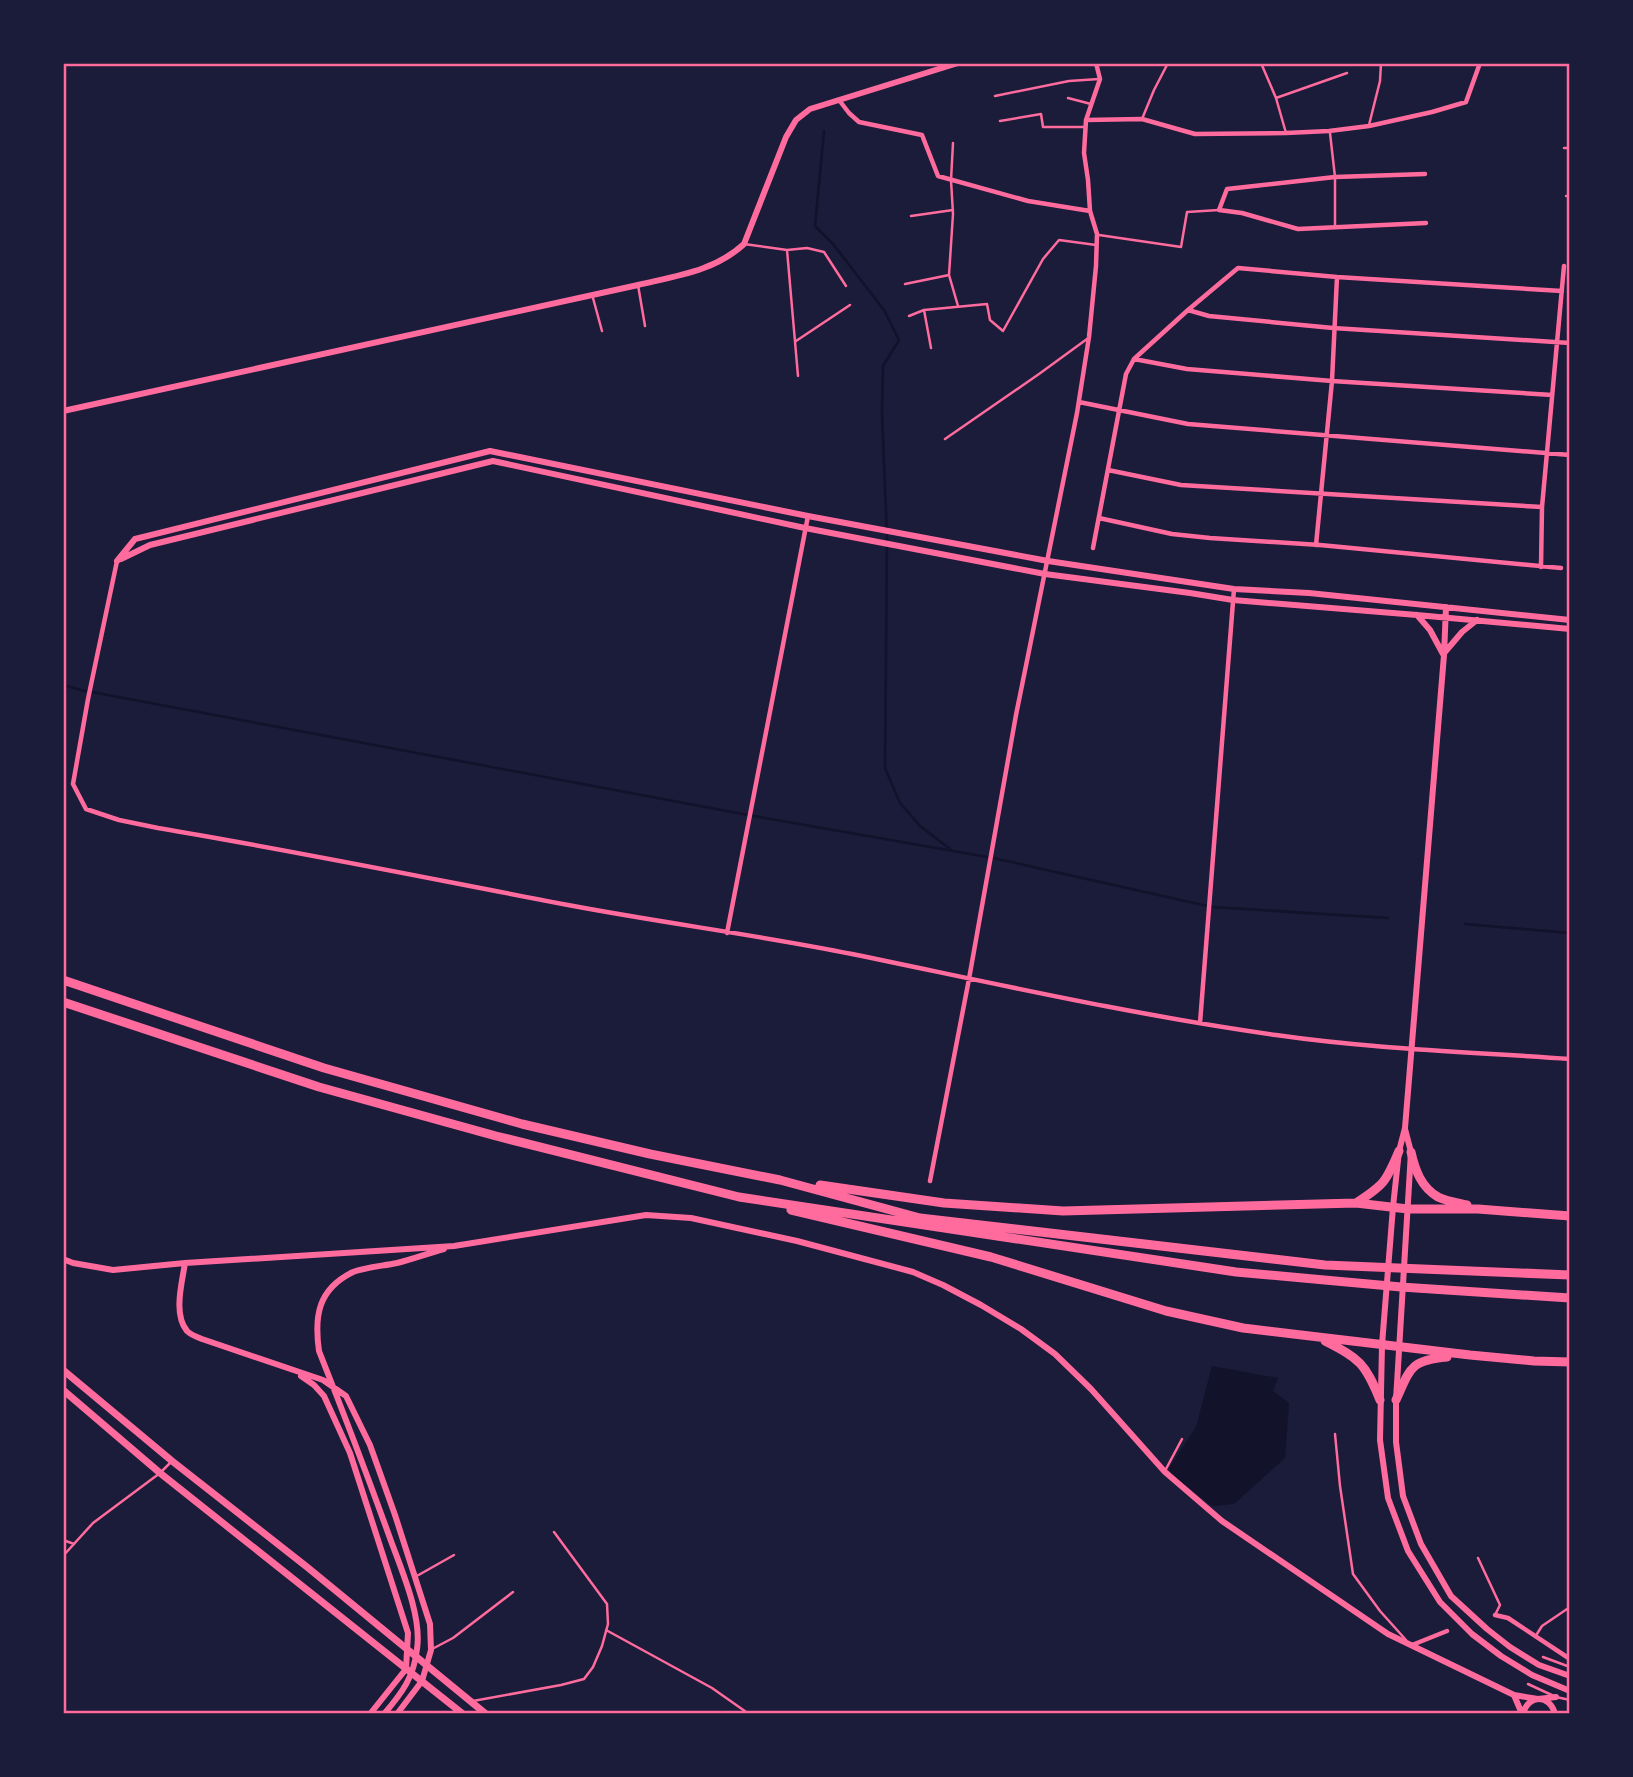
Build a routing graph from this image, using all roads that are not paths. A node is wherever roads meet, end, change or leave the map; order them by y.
1 (958, 63) edge
2 (1096, 63) edge
3 (1168, 63) edge
4 (1261, 63) edge
5 (1381, 63) edge
6 (1480, 63) edge
7 (1347, 73) dead end
8 (1100, 79) junction
9 (995, 96) dead end
10 (1068, 98) dead end
11 (1276, 98) junction
12 (839, 100) junction
13 (1091, 104) junction
14 (1142, 119) junction
15 (1086, 120) junction
16 (1000, 121) dead end
17 (1369, 126) junction
18 (1086, 127) junction
19 (1329, 131) junction
20 (1286, 133) junction
21 (953, 143) dead end
22 (1564, 148) dead end
23 (1570, 148) edge
24 (1425, 174) dead end
25 (1335, 177) junction
26 (951, 180) junction
27 (953, 210) junction
28 (1219, 210) junction
29 (1090, 211) junction
30 (911, 216) dead end
31 (1426, 223) dead end
32 (1335, 227) junction
33 (1097, 234) junction
34 (744, 244) junction
35 (1096, 245) junction
36 (787, 250) junction
37 (1564, 266) dead end
38 (949, 275) junction
39 (1337, 277) junction
40 (905, 284) dead end
41 (638, 285) junction
42 (846, 286) dead end
43 (1562, 291) junction
44 (592, 295) junction
45 (850, 305) dead end
46 (958, 306) junction
47 (924, 310) junction
48 (1188, 310) junction
49 (908, 316) dead end
50 (645, 326) dead end
51 (1334, 328) junction
52 (602, 331) dead end
53 (1090, 337) junction
54 (796, 341) junction
55 (1558, 341) junction
56 (1570, 343) edge
57 (931, 348) dead end
58 (1133, 359) junction
59 (798, 376) dead end
60 (1332, 381) junction
61 (1552, 395) junction
62 (1079, 402) junction
63 (1119, 410) junction
64 (63, 411) edge
65 (1327, 434) junction
66 (945, 439) dead end
67 (1548, 453) junction
68 (1570, 455) edge
69 (1108, 470) junction
70 (1321, 494) junction
71 (1542, 507) junction
72 (808, 516) junction
73 (1099, 518) junction
74 (805, 528) junction
75 (1316, 545) junction
76 (1093, 548) dead end
77 (117, 561) junction
78 (1048, 561) junction
79 (1541, 567) junction
80 (1561, 568) dead end
81 (1045, 574) junction
82 (1234, 589) junction
83 (1233, 600) junction
84 (1446, 607) junction
85 (1418, 615) junction
86 (1446, 618) junction
87 (1477, 620) junction
88 (1570, 620) edge
89 (1570, 629) edge
90 (1444, 654) junction
91 (727, 933) junction
92 (969, 979) junction
93 (63, 980) edge
94 (63, 1002) edge
95 (1200, 1023) junction
96 (1570, 1059) edge
97 (1405, 1128) junction
98 (1399, 1151) junction
99 (1410, 1152) junction
100 (780, 1180) junction
101 (930, 1181) dead end
102 (739, 1197) junction
103 (1356, 1203) junction
104 (1393, 1207) junction
105 (1408, 1209) junction
106 (1478, 1209) junction
107 (1570, 1216) edge
108 (454, 1246) junction
109 (63, 1259) edge
110 (185, 1263) junction
111 (1570, 1275) edge
112 (1570, 1298) edge
113 (1320, 1338) junction
114 (1382, 1345) junction
115 (1399, 1348) junction
116 (1469, 1355) junction
117 (1570, 1362) edge
118 (63, 1370) edge
119 (294, 1371) junction
120 (63, 1390) edge
121 (1380, 1399) junction
122 (1396, 1400) junction
123 (1335, 1434) dead end
124 (1182, 1439) dead end
125 (172, 1461) junction
126 (1165, 1472) junction
127 (160, 1473) junction
128 (554, 1532) dead end
129 (63, 1539) edge
130 (74, 1545) junction
131 (454, 1555) dead end
132 (63, 1556) edge
133 (1478, 1558) dead end
134 (415, 1577) junction
135 (513, 1592) dead end
136 (1570, 1607) edge
137 (1495, 1615) joint
138 (606, 1630) junction
139 (1447, 1631) dead end
140 (1535, 1637) junction
141 (1411, 1646) junction
142 (407, 1650) junction
143 (431, 1650) junction
144 (1543, 1657) dead end
145 (1570, 1659) edge
146 (427, 1666) junction
147 (1570, 1667) edge
148 (406, 1669) junction
149 (1570, 1676) edge
150 (422, 1681) junction
151 (1528, 1684) dead end
152 (1570, 1691) edge
153 (1514, 1695) junction
154 (1556, 1697) junction
155 (1538, 1699) junction
156 (1570, 1700) edge
157 (470, 1701) junction
158 (370, 1714) edge
159 (384, 1714) edge
160 (397, 1714) edge
161 (463, 1714) edge
162 (486, 1714) edge
163 (749, 1714) edge
164 (1522, 1714) edge
165 (1555, 1714) edge

1 - 12 street
2 - 8 street
3 - 14 lane
4 - 11 lane
5 - 17 lane
6 - 17 street
7 - 11 lane
8 - 9 lane
8 - 13 street
10 - 13 lane
11 - 20 lane
12 - 26 street
12 - 34 street
13 - 15 street
14 - 15 street
14 - 20 street
15 - 18 street
16 - 18 lane
17 - 19 street
18 - 29 street
19 - 20 street
19 - 25 lane
21 - 26 lane
22 - 23 lane
24 - 25 street
25 - 28 street
25 - 32 lane
26 - 27 lane
26 - 29 street
27 - 30 lane
27 - 38 lane
28 - 32 street
28 - 33 lane
29 - 33 street
31 - 32 street
33 - 35 street
34 - 36 lane
34 - 41 street
35 - 46 lane
35 - 53 street
36 - 42 lane
36 - 54 lane
37 - 43 street
38 - 40 lane
38 - 46 lane
39 - 43 street
39 - 48 street
39 - 51 street
41 - 44 street
41 - 50 lane
43 - 55 street
44 - 52 lane
44 - 64 street
45 - 54 lane
46 - 47 lane
47 - 49 lane
47 - 57 lane
48 - 51 street
48 - 58 street
51 - 55 street
51 - 60 street
53 - 62 street
53 - 66 lane
54 - 59 lane
55 - 56 street
55 - 61 street
58 - 60 street
58 - 63 street
60 - 61 street
60 - 65 street
61 - 67 street
62 - 63 street
62 - 78 street
63 - 65 street
63 - 69 street
65 - 67 street
65 - 70 street
67 - 68 street
67 - 71 street
69 - 70 street
69 - 73 street
70 - 71 street
70 - 75 street
71 - 79 street
72 - 74 street
72 - 77 street
72 - 78 street
73 - 75 street
73 - 76 street
74 - 77 street
74 - 81 street
74 - 91 street
75 - 79 street
77 - 91 street
78 - 81 street
78 - 82 street
79 - 80 street
81 - 83 street
81 - 92 street
82 - 83 street
82 - 84 street
83 - 85 street
83 - 95 street
84 - 86 street
84 - 88 street
85 - 86 street
85 - 90 street
86 - 87 street
86 - 90 street
87 - 89 street
87 - 90 street
90 - 97 street
91 - 92 street
92 - 95 street
92 - 101 street
93 - 100 highway
94 - 102 highway
95 - 96 street
97 - 98 street
97 - 99 street
98 - 103 highway
98 - 104 street
99 - 105 street
99 - 106 highway
100 - 103 highway
100 - 111 highway
102 - 112 highway
102 - 113 highway
103 - 104 highway
104 - 105 highway
104 - 114 street
105 - 106 highway
105 - 115 street
106 - 107 highway
108 - 110 street
108 - 126 street
108 - 159 street
109 - 110 street
110 - 119 street
113 - 114 highway
113 - 121 highway
114 - 115 highway
114 - 121 street
115 - 116 highway
115 - 122 street
116 - 117 highway
116 - 122 highway
118 - 125 main road
119 - 134 street
119 - 142 street
120 - 127 main road
121 - 152 street
122 - 149 street
123 - 141 lane
124 - 126 lane
125 - 127 lane
125 - 142 main road
126 - 141 street
127 - 130 lane
127 - 148 main road
128 - 138 lane
129 - 130 lane
130 - 132 lane
131 - 134 lane
133 - 137 lane
134 - 143 street
135 - 143 lane
136 - 140 lane
137 - 140 street
138 - 157 lane
138 - 163 lane
139 - 141 street
140 - 145 street
141 - 153 street
142 - 146 main road
142 - 148 street
143 - 146 street
144 - 147 lane
146 - 150 street
146 - 157 main road
148 - 150 main road
148 - 158 street
150 - 160 street
150 - 161 main road
151 - 154 lane
153 - 155 street
153 - 164 street
154 - 155 street
154 - 156 lane
155 - 164 street
155 - 165 street
157 - 162 main road

